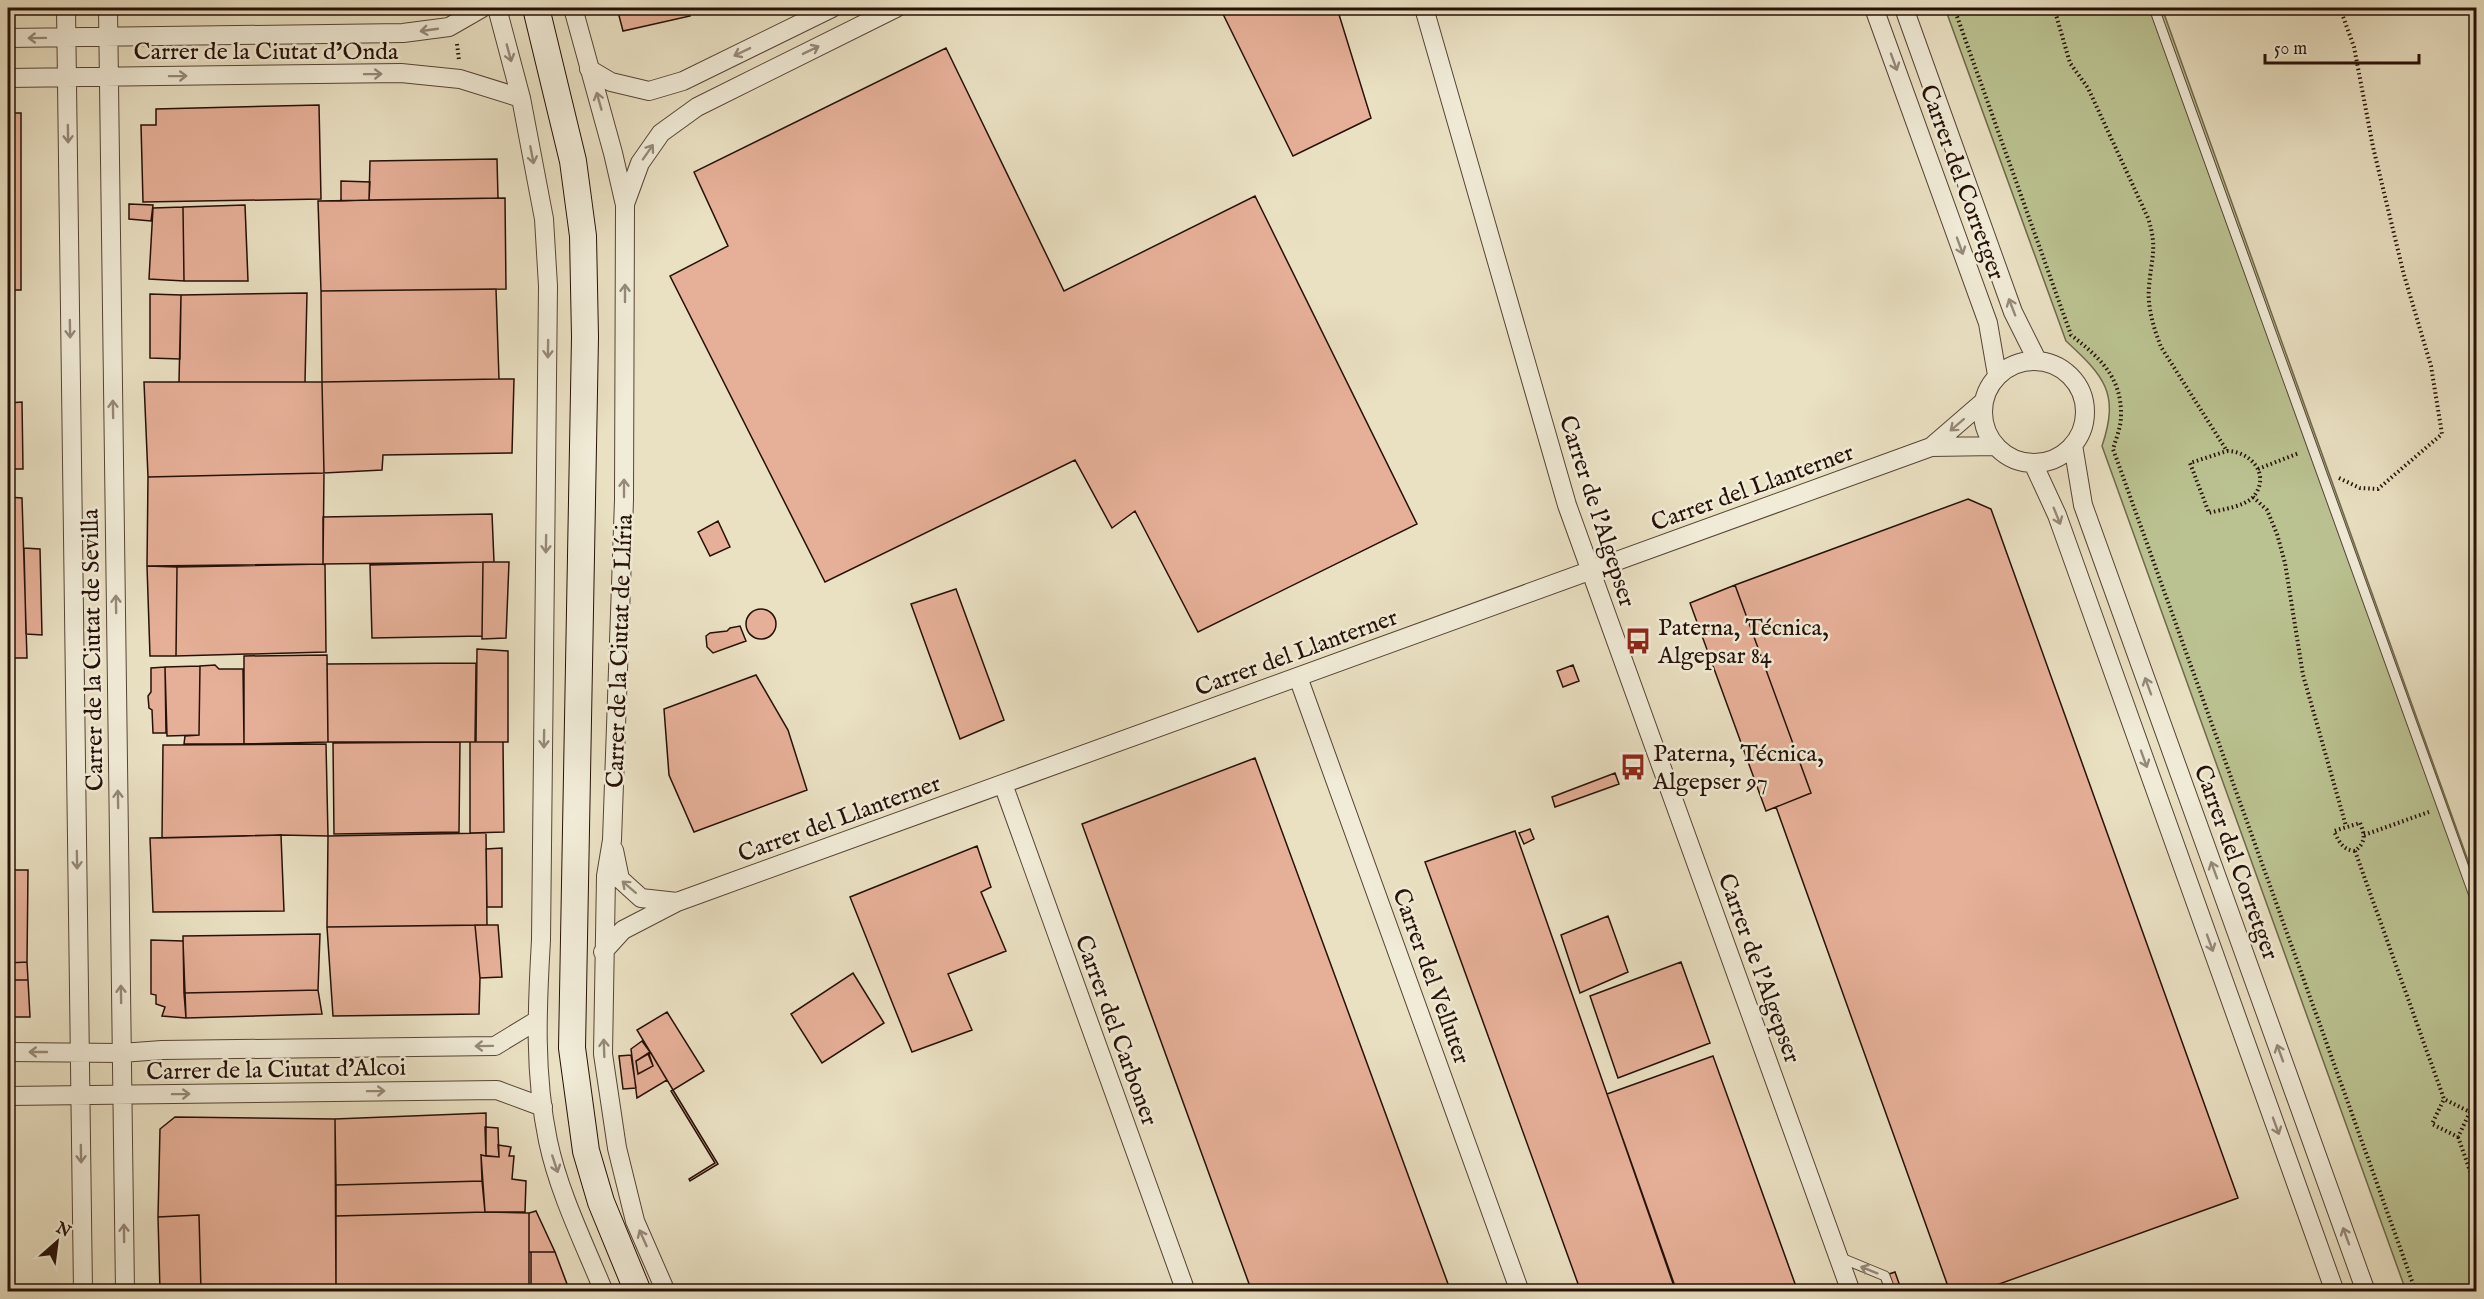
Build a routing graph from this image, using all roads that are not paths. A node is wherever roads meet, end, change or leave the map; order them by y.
1 (66, 8) edge
2 (108, 8) edge
3 (482, 8) edge
4 (497, 8) edge
5 (536, 8) edge
6 (573, 8) edge
7 (832, 8) edge
8 (896, 8) edge
9 (1424, 8) edge
10 (1874, 8) edge
11 (1904, 8) edge
12 (2154, 8) edge
13 (66, 37) junction
14 (108, 37) junction
15 (8, 38) edge
16 (589, 69) junction
17 (109, 75) junction
18 (67, 76) junction
19 (8, 78) edge
20 (521, 98) junction
21 (625, 205) junction
22 (2037, 360) junction
23 (1998, 375) junction
24 (1983, 402) junction
25 (1996, 446) junction
26 (2073, 446) junction
27 (1931, 447) junction
28 (2033, 463) junction
29 (1591, 570) junction
30 (1298, 677) junction
31 (1003, 784) junction
32 (612, 840) junction
33 (2476, 901) edge
34 (677, 902) junction
35 (603, 952) junction
36 (536, 1021) junction
37 (8, 1052) edge
38 (80, 1053) junction
39 (121, 1053) junction
40 (122, 1095) junction
41 (8, 1096) edge
42 (80, 1096) junction
43 (543, 1107) junction
44 (1839, 1257) junction
45 (83, 1292) edge
46 (125, 1292) edge
47 (604, 1292) edge
48 (638, 1292) edge
49 (666, 1292) edge
50 (1186, 1292) edge
51 (1520, 1292) edge
52 (1851, 1292) edge
53 (1891, 1292) edge
54 (2335, 1292) edge
55 (2366, 1292) edge

1 - 13 street, Carrer de la Ciutat de Sevilla
2 - 14 street, Carrer de la Ciutat de Sevilla
3 -> 14 street, Carrer de la Ciutat d’Onda
4 -> 20 street
5 - 48 street, Carrer de la Ciutat de Llíria
6 - 16 street, Carrer de la Ciutat de Llíria
7 -> 16 street
21 -> 8 street
9 - 29 street, Carrer de l'Algepser
10 -> 23 street, Carrer del Corretger
22 -> 11 street, Carrer del Corretger
12 - 33 lane
13 - 14 street, Carrer de la Ciutat d’Onda
13 -> 15 street, Carrer de la Ciutat d’Onda
13 - 18 street, Carrer de la Ciutat de Sevilla
14 - 17 street, Carrer de la Ciutat de Sevilla
21 -> 16 street, Carrer de la Ciutat de Llíria
17 - 18 street, Carrer de la Ciutat d’Onda
17 -> 20 street, Carrer de la Ciutat d’Onda
39 -> 17 street, Carrer de la Ciutat de Sevilla
18 - 19 street, Carrer de la Ciutat d’Onda
18 -> 38 street, Carrer de la Ciutat de Sevilla
20 -> 36 street
32 -> 21 street, Carrer de la Ciutat de Llíria
22 - 23 street
22 - 26 street
23 - 24 street
24 - 25 street
24 -> 27 street, Carrer del Llanterner
25 - 27 street, Carrer del Llanterner
25 - 28 street
26 - 28 street
55 -> 26 street, Carrer del Corretger
27 - 29 street, Carrer del Llanterner
28 -> 54 street
29 - 30 street, Carrer del Llanterner
29 - 44 street, Carrer de l'Algepser
30 - 31 street, Carrer del Llanterner
30 - 51 street, Carrer del Velluter
31 - 34 street, Carrer del Llanterner
31 - 50 street, Carrer del Carboner
34 -> 32 street, Carrer del Llanterner
32 - 35 street, Carrer de la Ciutat de Llíria
34 - 35 street, Carrer del Llanterner
49 -> 35 street, Carrer de la Ciutat de Llíria
36 -> 39 street, Carrer de la Ciutat d'Alcoi
36 - 43 street
38 -> 37 street, Carrer de la Ciutat d'Alcoi
38 - 39 street, Carrer de la Ciutat d'Alcoi
38 - 42 street, Carrer de la Ciutat de Sevilla
39 - 40 street, Carrer de la Ciutat de Sevilla
40 - 42 street, Carrer de la Ciutat d'Alcoi
40 -> 43 street, Carrer de la Ciutat d'Alcoi
46 -> 40 street, Carrer de la Ciutat de Sevilla
41 - 42 street, Carrer de la Ciutat d'Alcoi
42 -> 45 street, Carrer de la Ciutat de Sevilla
43 -> 47 street
44 - 52 street, Carrer de l'Algepser
53 -> 44 lane

